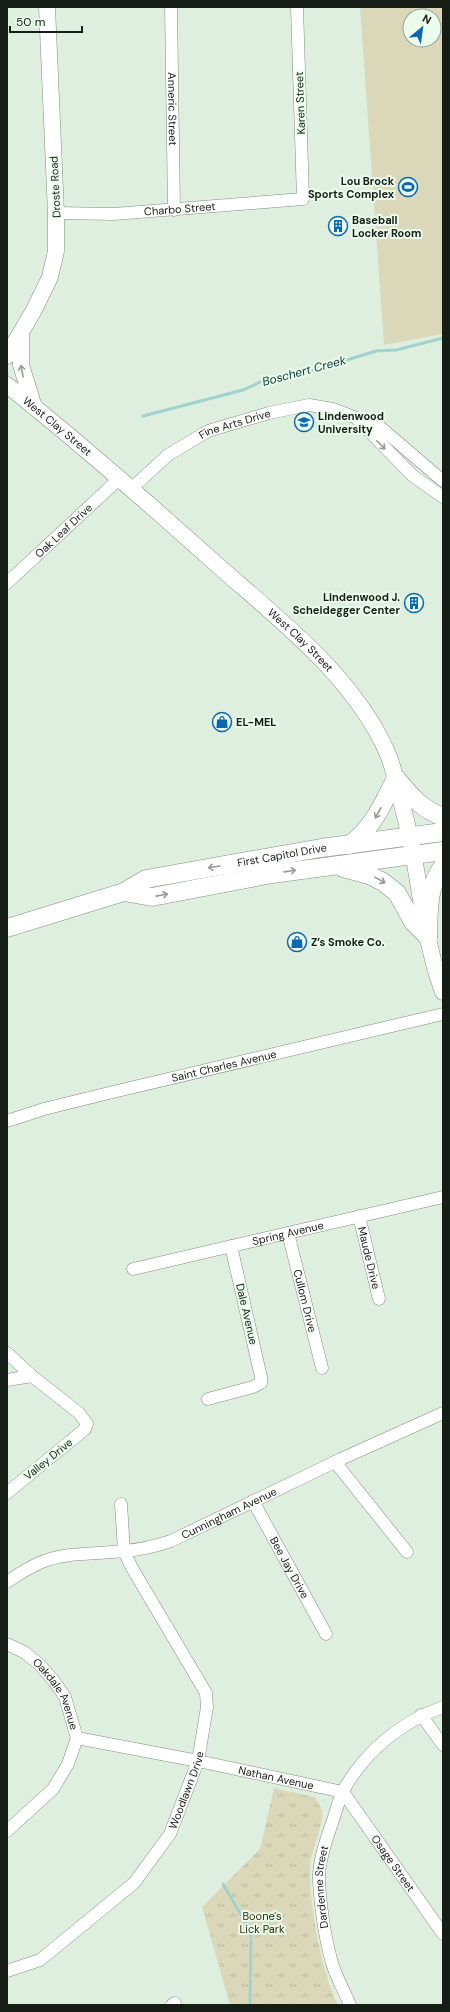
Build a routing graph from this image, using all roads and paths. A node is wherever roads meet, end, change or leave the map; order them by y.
1 (47, 7) edge
2 (171, 7) edge
3 (297, 7) edge
4 (303, 199) joint
5 (174, 210) junction
6 (56, 213) junction
7 (21, 333) junction
8 (7, 356) edge
9 (7, 385) edge
10 (34, 406) junction
11 (354, 417) junction
12 (443, 481) edge
13 (126, 483) junction
14 (443, 497) edge
15 (7, 583) edge
16 (396, 778) junction
17 (443, 817) edge
18 (443, 832) edge
19 (410, 837) junction
20 (349, 845) junction
21 (443, 851) edge
22 (414, 855) junction
23 (329, 866) junction
24 (443, 866) edge
25 (124, 892) junction
26 (7, 928) edge
27 (428, 937) junction
28 (443, 992) edge
29 (443, 1014) edge
30 (7, 1121) edge
31 (443, 1197) edge
32 (359, 1216) junction
33 (288, 1233) junction
34 (231, 1246) junction
35 (133, 1269) dead end
36 (379, 1299) dead end
37 (7, 1353) edge
38 (322, 1368) dead end
39 (32, 1376) junction
40 (7, 1380) edge
41 (208, 1399) dead end
42 (443, 1413) edge
43 (335, 1462) junction
44 (7, 1493) edge
45 (253, 1501) junction
46 (121, 1504) dead end
47 (124, 1551) junction
48 (407, 1552) dead end
49 (7, 1582) edge
50 (326, 1634) dead end
51 (7, 1644) edge
52 (443, 1707) edge
53 (421, 1715) junction
54 (77, 1738) junction
55 (443, 1745) edge
56 (198, 1761) junction
57 (343, 1792) junction
58 (7, 1831) edge
59 (443, 1934) edge
60 (7, 1971) edge
61 (350, 2005) edge

1 - 6 main road, Droste Road
2 - 5 street, Anneric Street
3 - 4 street, Karen Street
4 - 5 street, Charbo Street
5 - 6 street, Charbo Street
6 - 7 main road, Droste Road
7 - 8 main road, Droste Road
10 -> 7 main road
9 - 10 main road, West Clay Street
10 - 13 main road, West Clay Street
11 - 12 street, Fine Arts Drive
11 - 13 street, Fine Arts Drive
11 -> 14 street, Fine Arts Drive
13 - 15 street, Oak Leaf Drive
13 - 16 main road, West Clay Street
16 - 17 main road
16 - 19 main road, West Clay Street
16 -> 20 main road
18 - 19 main road, First Capitol Drive
19 - 20 main road, First Capitol Drive
19 - 22 main road, West Clay Street
20 -> 25 main road, First Capitol Drive
21 - 22 main road, First Capitol Drive
22 - 23 main road, First Capitol Drive
22 - 27 main road, West Clay Street
25 -> 23 main road, First Capitol Drive
23 -> 27 main road
24 - 27 main road
25 - 26 main road, First Capitol Drive
27 - 28 main road, West Clay Street
29 - 30 street, Saint Charles Avenue
31 - 32 street, Spring Avenue
32 - 33 street, Spring Avenue
32 - 36 street, Maude Drive
33 - 34 street, Spring Avenue
33 - 38 street, Cullom Drive
34 - 35 street, Spring Avenue
34 - 41 street, Dale Avenue
37 - 39 street
39 - 40 street
39 - 44 street, Valley Drive
42 - 43 street, Cunningham Avenue
43 - 45 street, Cunningham Avenue
43 - 48 street
45 - 47 street, Cunningham Avenue
45 - 50 street, Bee Jay Drive
46 - 47 street
47 - 49 street, Cunningham Avenue
47 - 56 street, Woodlawn Drive
51 - 54 street, Oakdale Avenue
52 - 53 street
53 - 55 street
53 - 57 street
54 - 56 street, Nathan Avenue
54 - 58 street, Oakdale Avenue
56 - 57 street, Nathan Avenue
56 - 60 street, Woodlawn Drive
57 - 59 street, Osage Street
57 - 61 street, Dardenne Street

